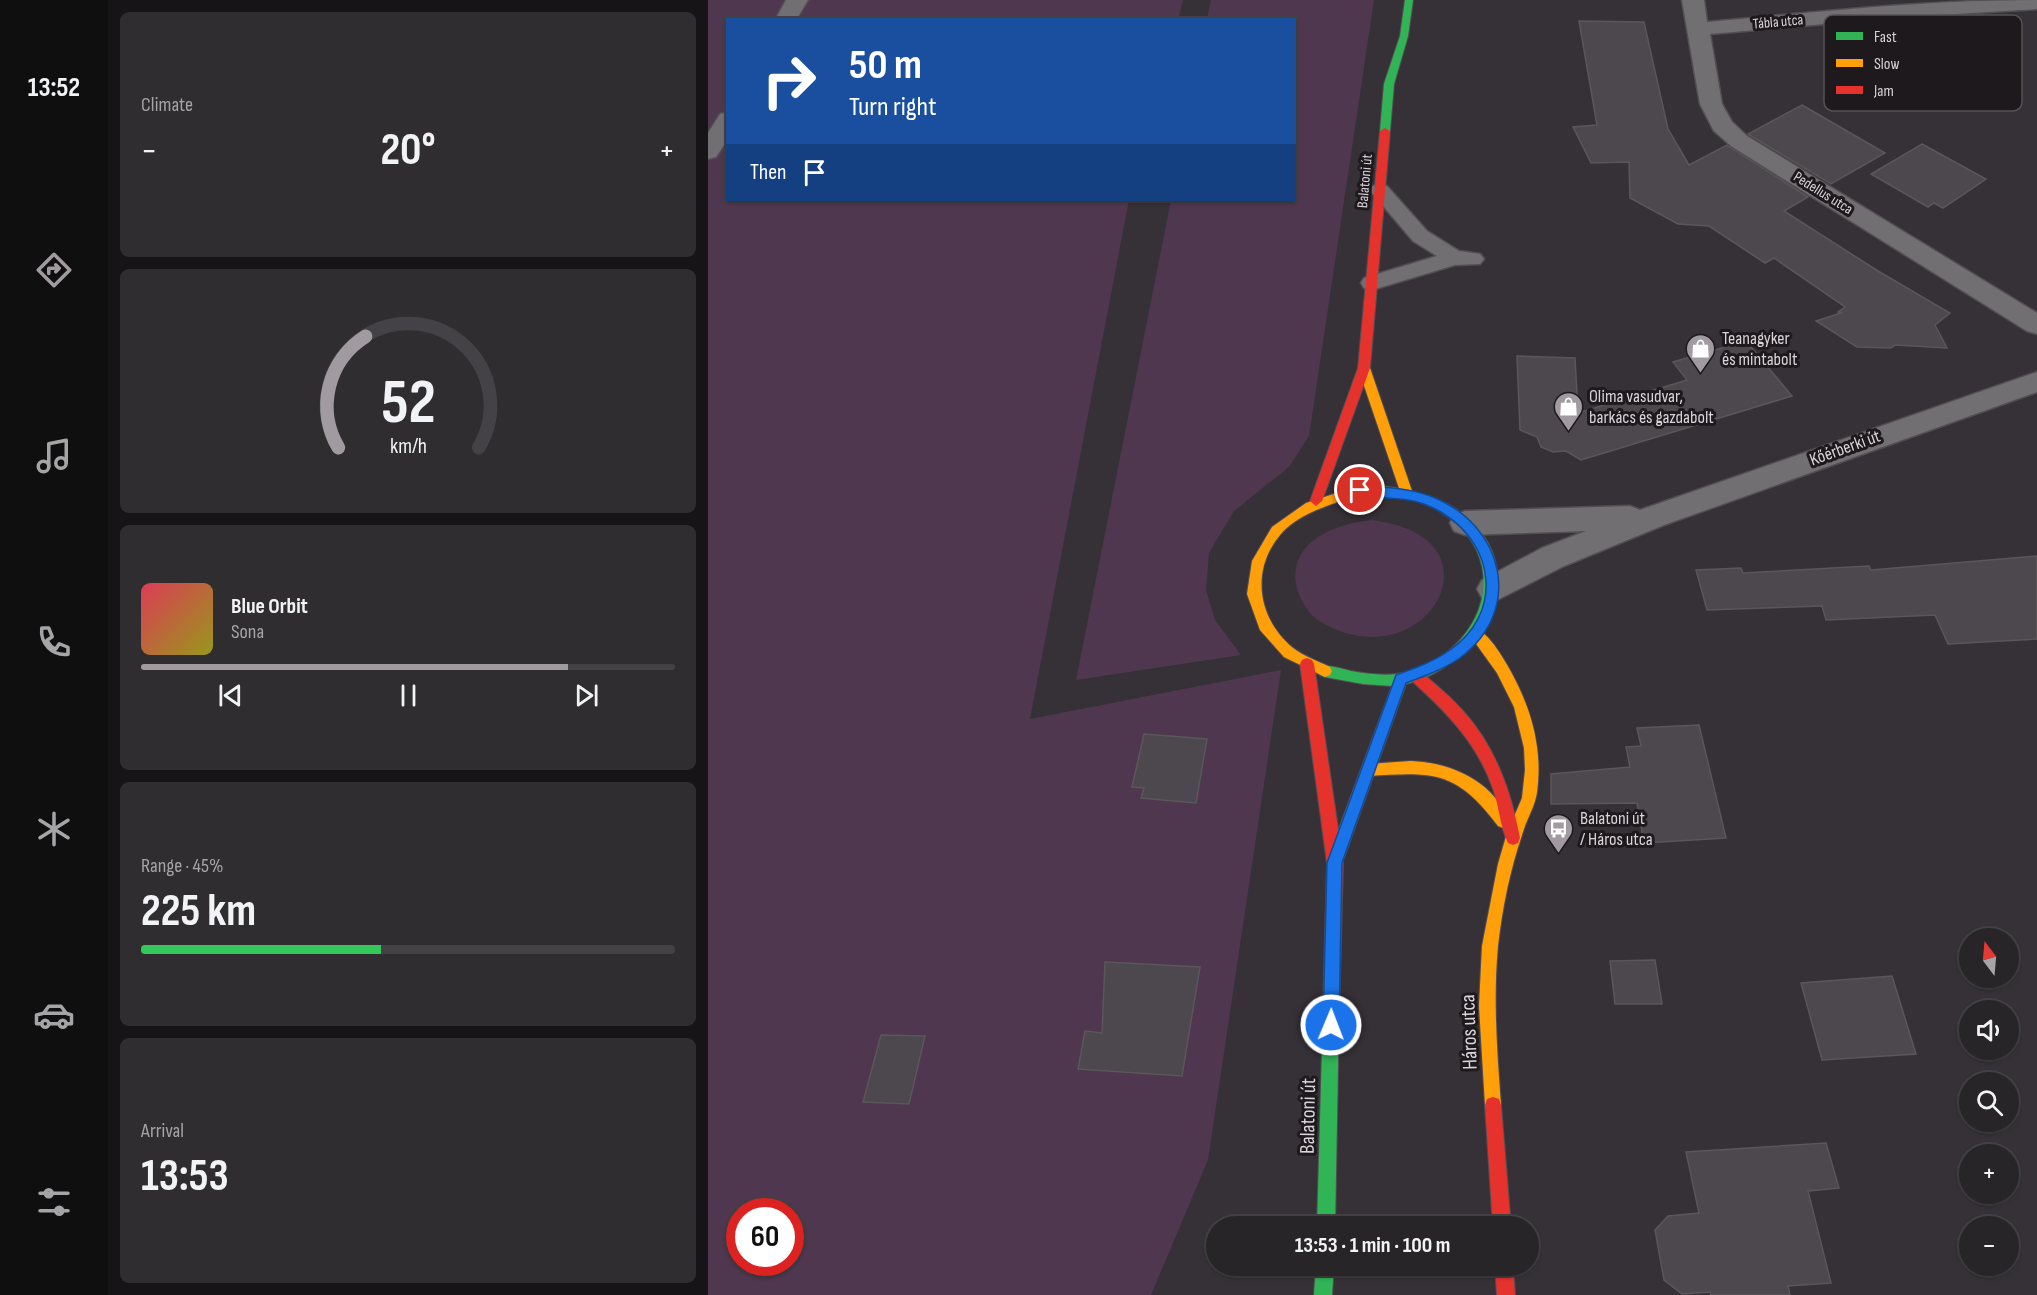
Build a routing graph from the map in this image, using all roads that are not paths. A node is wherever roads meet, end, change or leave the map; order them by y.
1 (797, 0) edge
2 (1409, 0) edge
3 (1693, 0) edge
4 (2037, 3) edge
5 (1860, 15) edge
6 (787, 18) edge
7 (1824, 18) edge
8 (1698, 29) junction
9 (726, 122) edge
10 (708, 152) edge
11 (1380, 190) junction
12 (1372, 283) junction
13 (2037, 325) edge
14 (1364, 368) junction
15 (2037, 382) edge
16 (1407, 494) junction
17 (1316, 501) junction
18 (1653, 517) junction
19 (1465, 523) junction
20 (1493, 589) junction
21 (1476, 634) junction
22 (1307, 664) junction
23 (1415, 675) junction
24 (1401, 679) junction
25 (1368, 770) junction
26 (1513, 838) junction
27 (1335, 863) junction
28 (1326, 1216) edge
29 (1501, 1216) edge
30 (1324, 1276) edge
31 (1505, 1276) edge
32 (1323, 1295) edge
33 (1506, 1295) edge

1 - 6 street
2 - 11 main road, Balatoni út
3 - 8 street, Pedellus utca
4 - 5 street, Tábla utca
7 - 8 street, Tábla utca
8 - 13 street, Pedellus utca
9 - 10 street
11 - 12 main road, Balatoni út
11 - 12 lane
12 - 14 main road, Balatoni út
14 - 16 main road, Balatoni út
14 - 17 main road, Balatoni út
15 - 18 street, Kőérberki út
16 - 17 main road
16 - 19 main road
17 - 22 main road
18 - 19 street, Kőérberki út
18 - 20 street, Kőérberki út
19 - 20 main road
20 - 21 main road
21 - 23 main road
21 - 26 main road, Háros utca
22 - 24 main road
22 - 27 main road, Balatoni út
23 - 24 main road
23 - 26 main road, Háros utca
24 - 25 main road, Balatoni út
25 - 26 main road
25 - 27 main road, Balatoni út
26 - 29 main road, Háros utca
27 - 28 main road, Balatoni út
30 - 32 main road
31 - 33 main road

